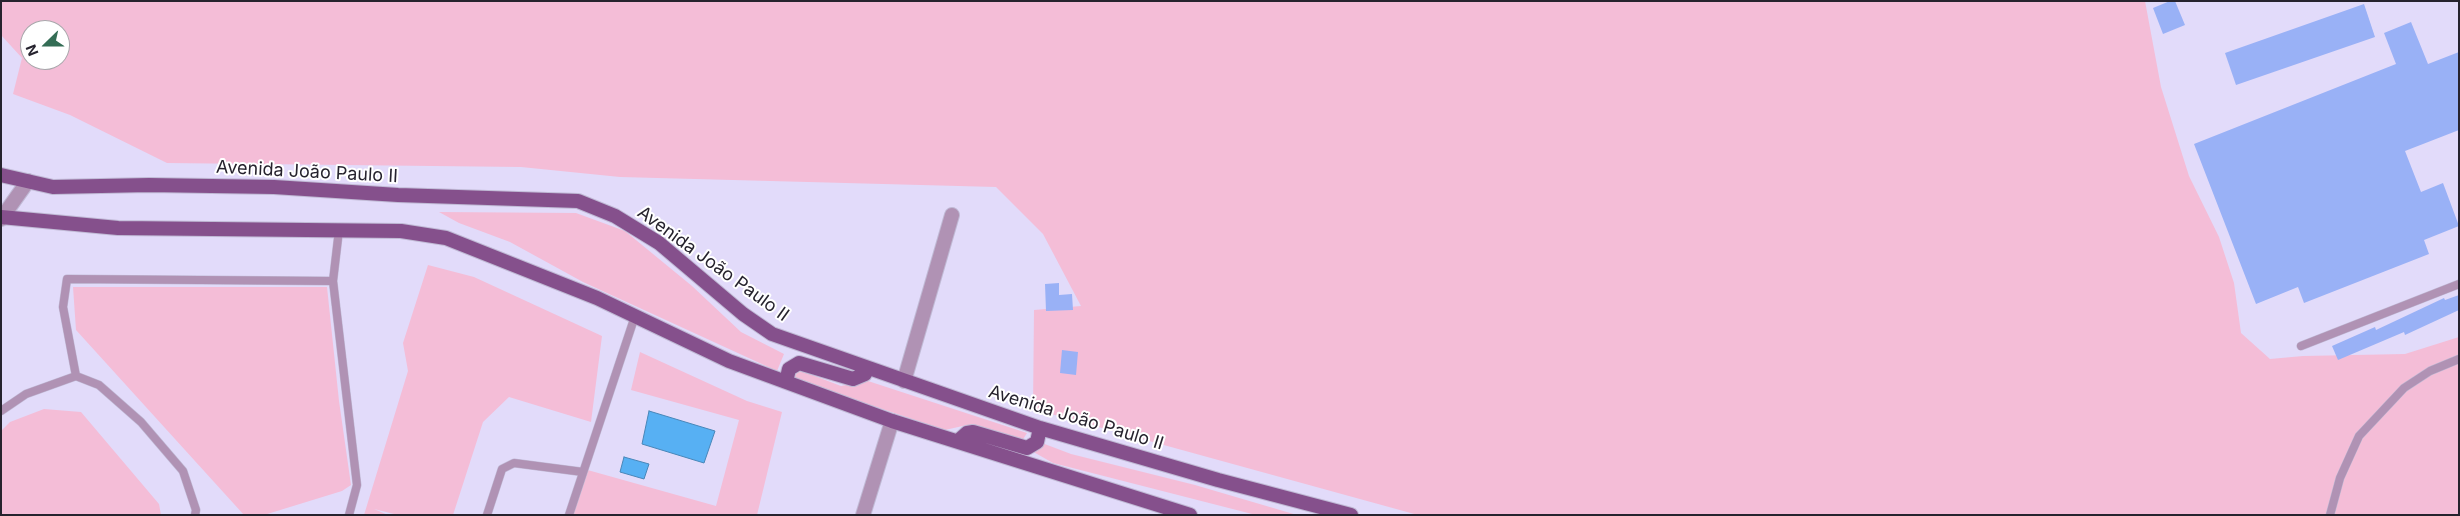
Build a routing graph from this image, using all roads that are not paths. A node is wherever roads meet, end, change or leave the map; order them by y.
1 (1, 175) edge
2 (28, 181) junction
3 (952, 215) dead end
4 (2, 218) edge
5 (339, 230) junction
6 (332, 281) junction
7 (2459, 284) edge
8 (635, 316) junction
9 (2301, 346) dead end
10 (2459, 359) edge
11 (867, 369) junction
12 (76, 376) junction
13 (904, 381) junction
14 (786, 382) junction
15 (1, 411) edge
16 (892, 420) junction
17 (1040, 428) junction
18 (958, 441) junction
19 (583, 472) junction
20 (196, 515) edge
21 (349, 515) edge
22 (487, 515) edge
23 (569, 515) edge
24 (863, 515) edge
25 (1190, 515) edge
26 (1351, 515) edge
27 (2330, 515) edge

1 - 2 main road, Avenida João Paulo II
2 - 4 street
2 - 11 main road, Avenida João Paulo II
3 - 13 street
4 - 5 main road
5 - 6 lane
5 - 8 main road
6 - 12 lane
6 - 21 lane
7 - 9 lane
8 - 14 main road
8 - 19 lane
10 - 27 lane
11 - 13 main road, Avenida João Paulo II
11 - 14 main road
12 - 15 lane
12 - 20 lane
13 - 17 main road, Avenida João Paulo II
14 - 16 main road
16 - 18 main road
16 - 24 street
17 - 18 main road
17 - 26 main road, Avenida João Paulo II
18 - 25 main road
19 - 22 lane
19 - 23 lane

